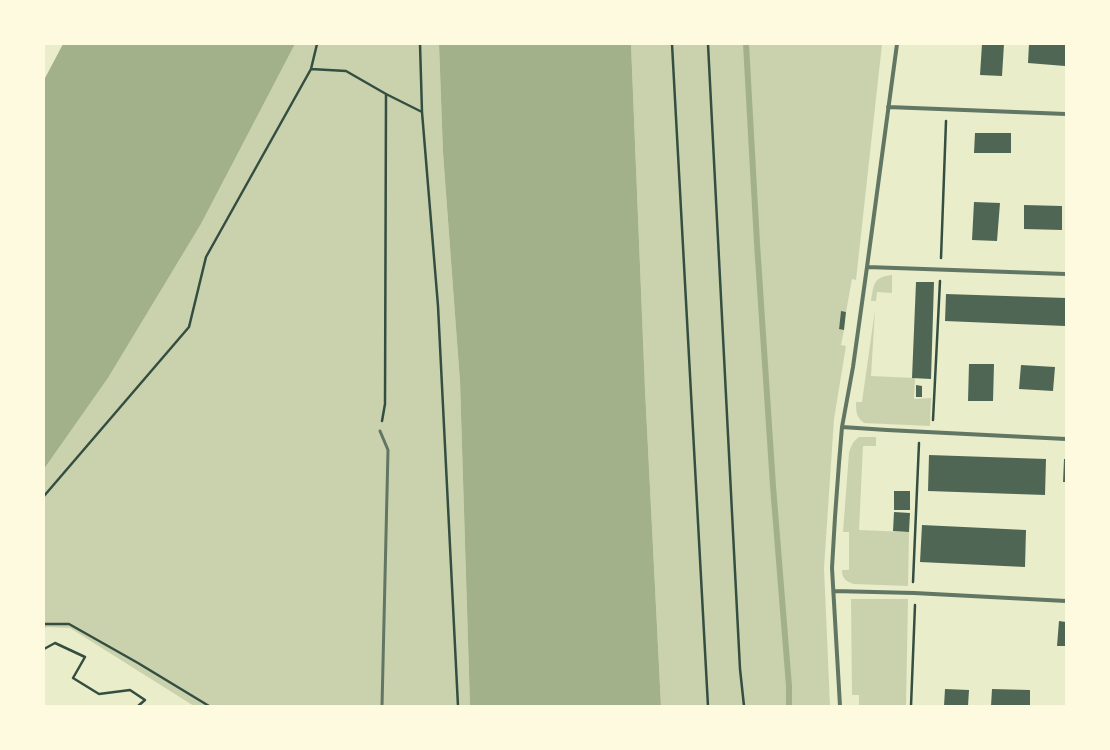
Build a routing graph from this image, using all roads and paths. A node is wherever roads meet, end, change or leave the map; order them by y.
1 (317, 44) edge
2 (420, 44) edge
3 (672, 44) edge
4 (708, 44) edge
5 (897, 44) edge
6 (311, 69) junction
7 (386, 94) junction
8 (888, 107) junction
9 (422, 112) junction
10 (1066, 114) edge
11 (867, 267) junction
12 (1066, 274) edge
13 (842, 427) junction
14 (380, 431) joint
15 (920, 431) junction
16 (1066, 439) edge
17 (44, 496) edge
18 (834, 591) junction
19 (914, 593) junction
20 (1066, 601) edge
21 (44, 624) edge
22 (44, 649) edge
23 (138, 706) edge
24 (209, 706) edge
25 (382, 706) edge
26 (458, 706) edge
27 (708, 706) edge
28 (744, 706) edge
29 (840, 706) edge
30 (911, 706) edge

1 - 6 path
2 - 9 path
3 - 27 path
4 - 28 path
5 - 8 street
6 - 7 path
6 - 17 path
7 - 9 path
7 - 14 path
8 - 10 street
8 - 11 street
9 - 26 path
11 - 12 street
11 - 13 street
13 - 15 street
13 - 18 street
14 - 25 lane
15 - 16 street
15 - 19 path
18 - 19 street
18 - 29 street
19 - 20 street
19 - 30 path
21 - 24 path
22 - 23 path

